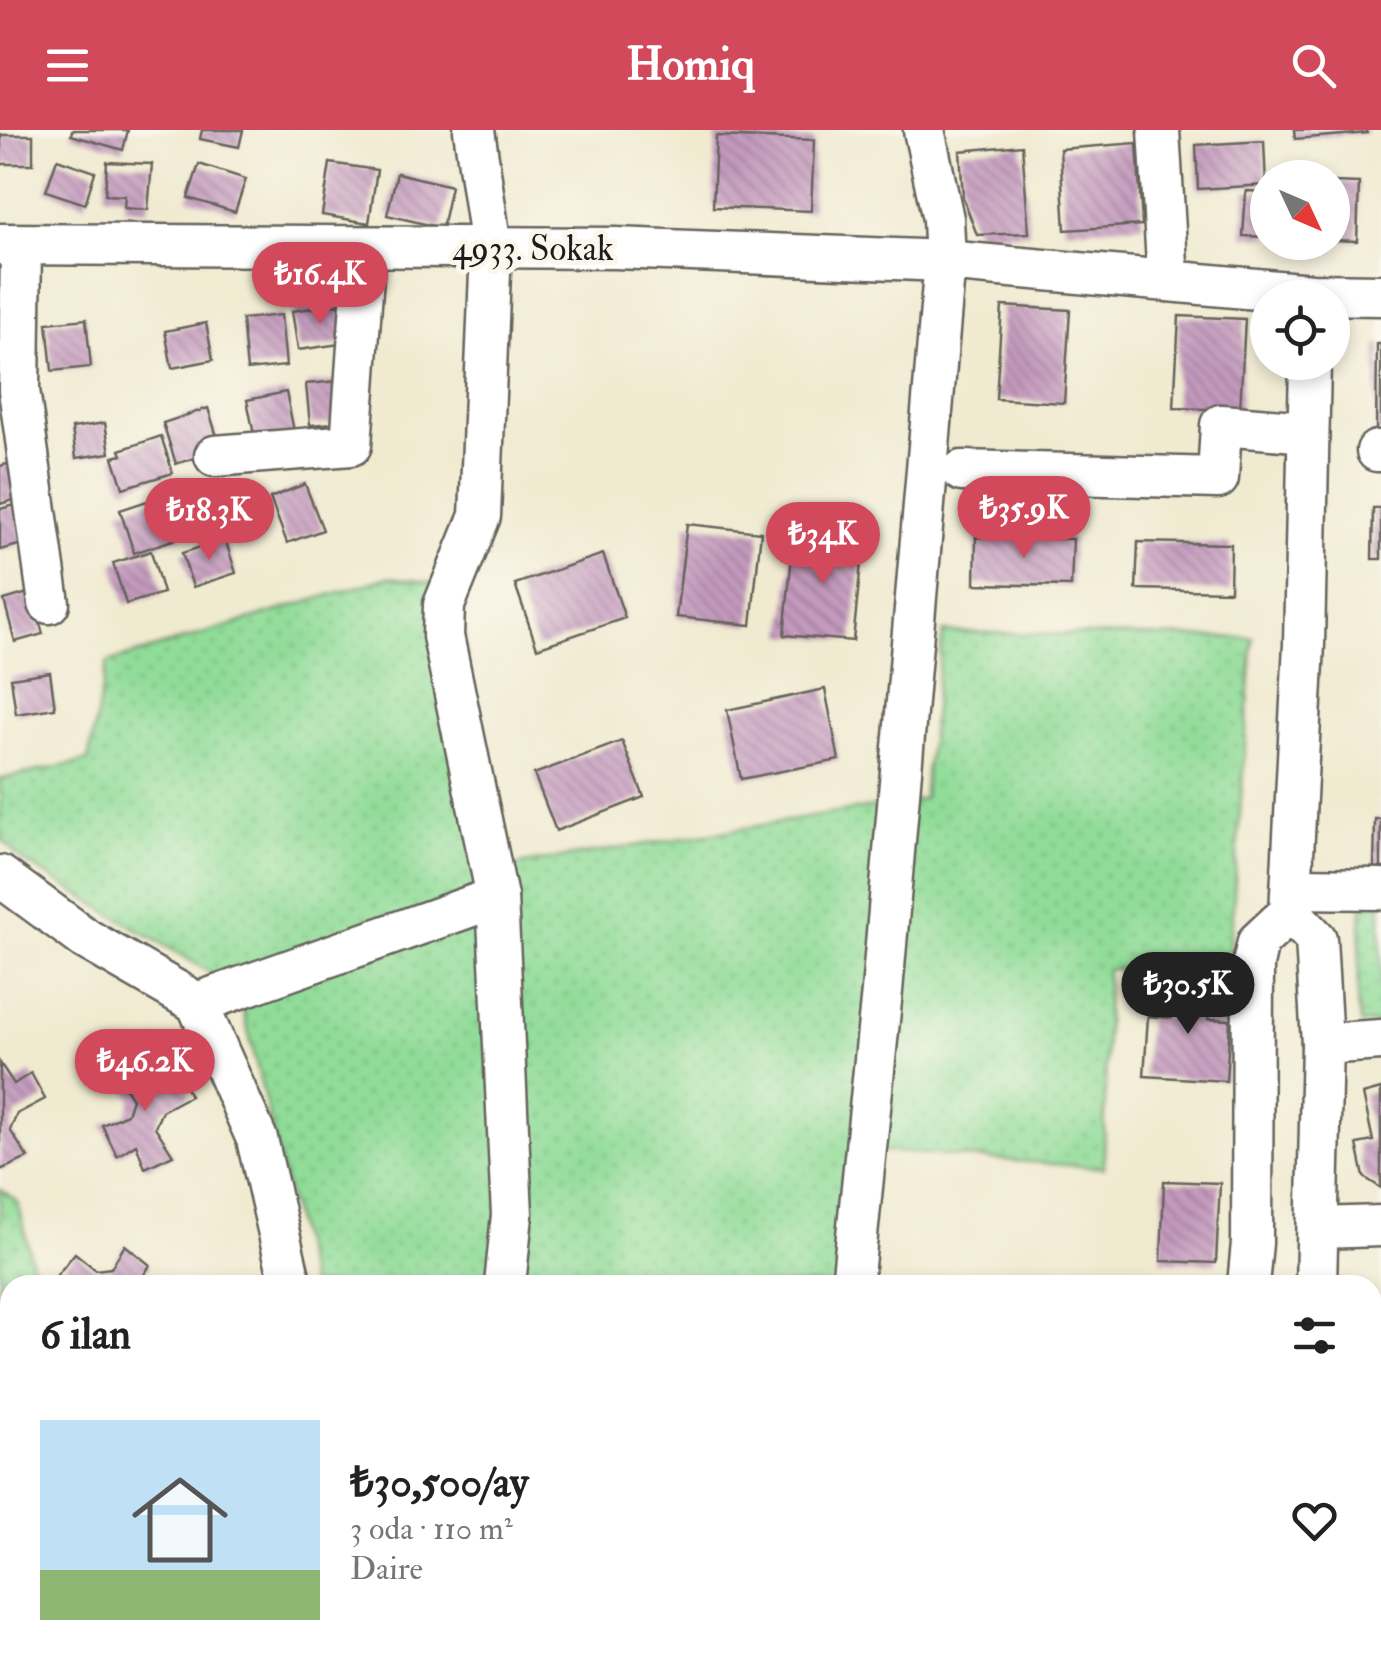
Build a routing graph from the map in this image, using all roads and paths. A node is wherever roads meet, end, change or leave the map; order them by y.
1 (474, 130) edge
2 (924, 130) edge
3 (1159, 130) edge
4 (10, 245) edge
5 (365, 247) junction
6 (491, 248) junction
7 (946, 261) junction
8 (1168, 280) junction
9 (1250, 289) edge
10 (1350, 295) edge
11 (1381, 295) edge
12 (1309, 380) edge
13 (1308, 432) junction
14 (215, 456) dead end
15 (962, 472) dead end
16 (49, 604) dead end
17 (0, 876) edge
18 (1381, 888) edge
19 (496, 897) junction
20 (1291, 900) junction
21 (197, 1003) junction
22 (1381, 1040) edge
23 (1322, 1044) junction
24 (1381, 1226) edge
25 (1319, 1228) junction
26 (289, 1275) edge
27 (506, 1275) edge
28 (853, 1275) edge
29 (1249, 1275) edge
30 (1317, 1275) edge

1 - 6 street
2 - 7 street
3 - 8 street
4 - 5 street, 4933. Sokak
4 - 16 street
5 - 6 street, 4933. Sokak
5 - 14 street
6 - 7 street, 4933. Sokak
6 - 19 street
7 - 8 street, 4933. Sokak
7 - 28 street
8 - 9 street, 4933. Sokak
10 - 11 street, 4933. Sokak
12 - 13 street
13 - 15 street
13 - 20 street
17 - 21 street
18 - 20 street
19 - 21 street
19 - 27 street
20 - 23 street
20 - 29 street
21 - 26 street
22 - 23 street
23 - 25 street
24 - 25 street
25 - 30 street

